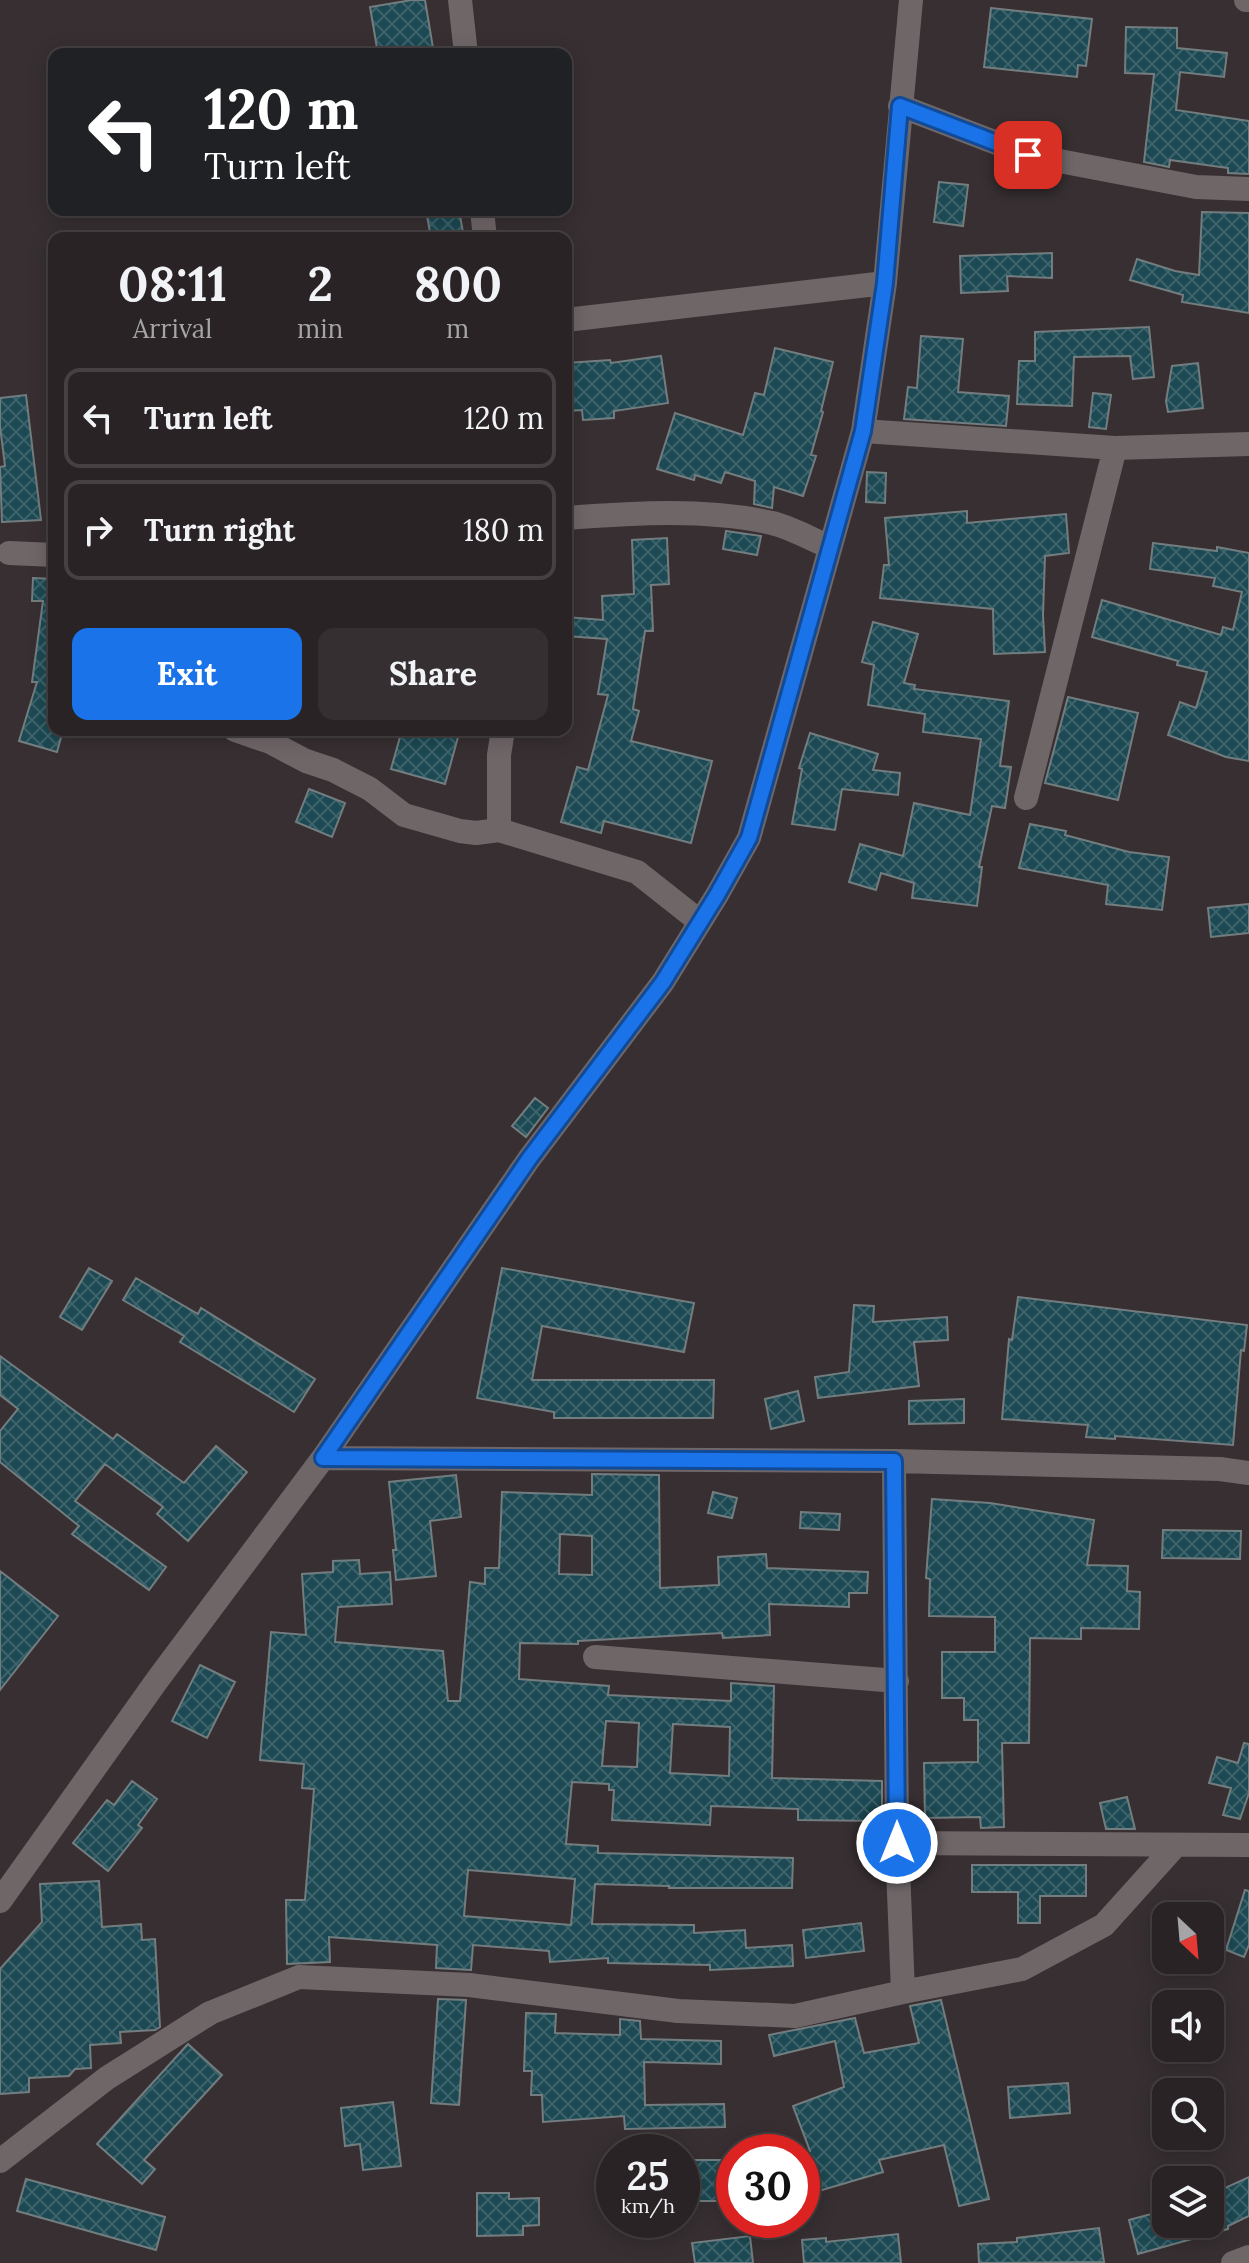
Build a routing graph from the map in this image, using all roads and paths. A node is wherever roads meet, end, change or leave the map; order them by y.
1 (460, 0) edge
2 (911, 0) edge
3 (465, 48) edge
4 (900, 106) junction
5 (1249, 189) edge
6 (885, 283) junction
7 (572, 319) edge
8 (863, 431) junction
9 (1249, 444) edge
10 (1115, 448) junction
11 (572, 518) edge
12 (830, 547) junction
13 (9, 553) dead end
14 (48, 555) edge
15 (252, 736) edge
16 (502, 736) edge
17 (1026, 798) dead end
18 (499, 830) junction
19 (699, 921) junction
20 (323, 1458) junction
21 (894, 1461) junction
22 (1249, 1473) edge
23 (595, 1657) dead end
24 (897, 1681) junction
25 (897, 1843) junction
26 (1176, 1845) junction
27 (1249, 1845) edge
28 (0, 1901) edge
29 (903, 1992) junction
30 (0, 2161) edge
31 (1249, 2257) edge
32 (1233, 2263) edge

1 - 3 street
2 - 4 street
4 - 5 street
4 - 6 street
6 - 7 street
6 - 8 street
8 - 10 street
8 - 12 street
9 - 10 street
10 - 17 street
11 - 12 street
12 - 19 street
13 - 14 street
15 - 18 street
16 - 18 street
18 - 19 street
19 - 20 street
20 - 21 street
20 - 28 street
21 - 22 street
21 - 24 street
23 - 24 street
24 - 25 street
25 - 26 street
25 - 29 street
26 - 27 street
26 - 29 street
29 - 30 street
31 - 32 street

